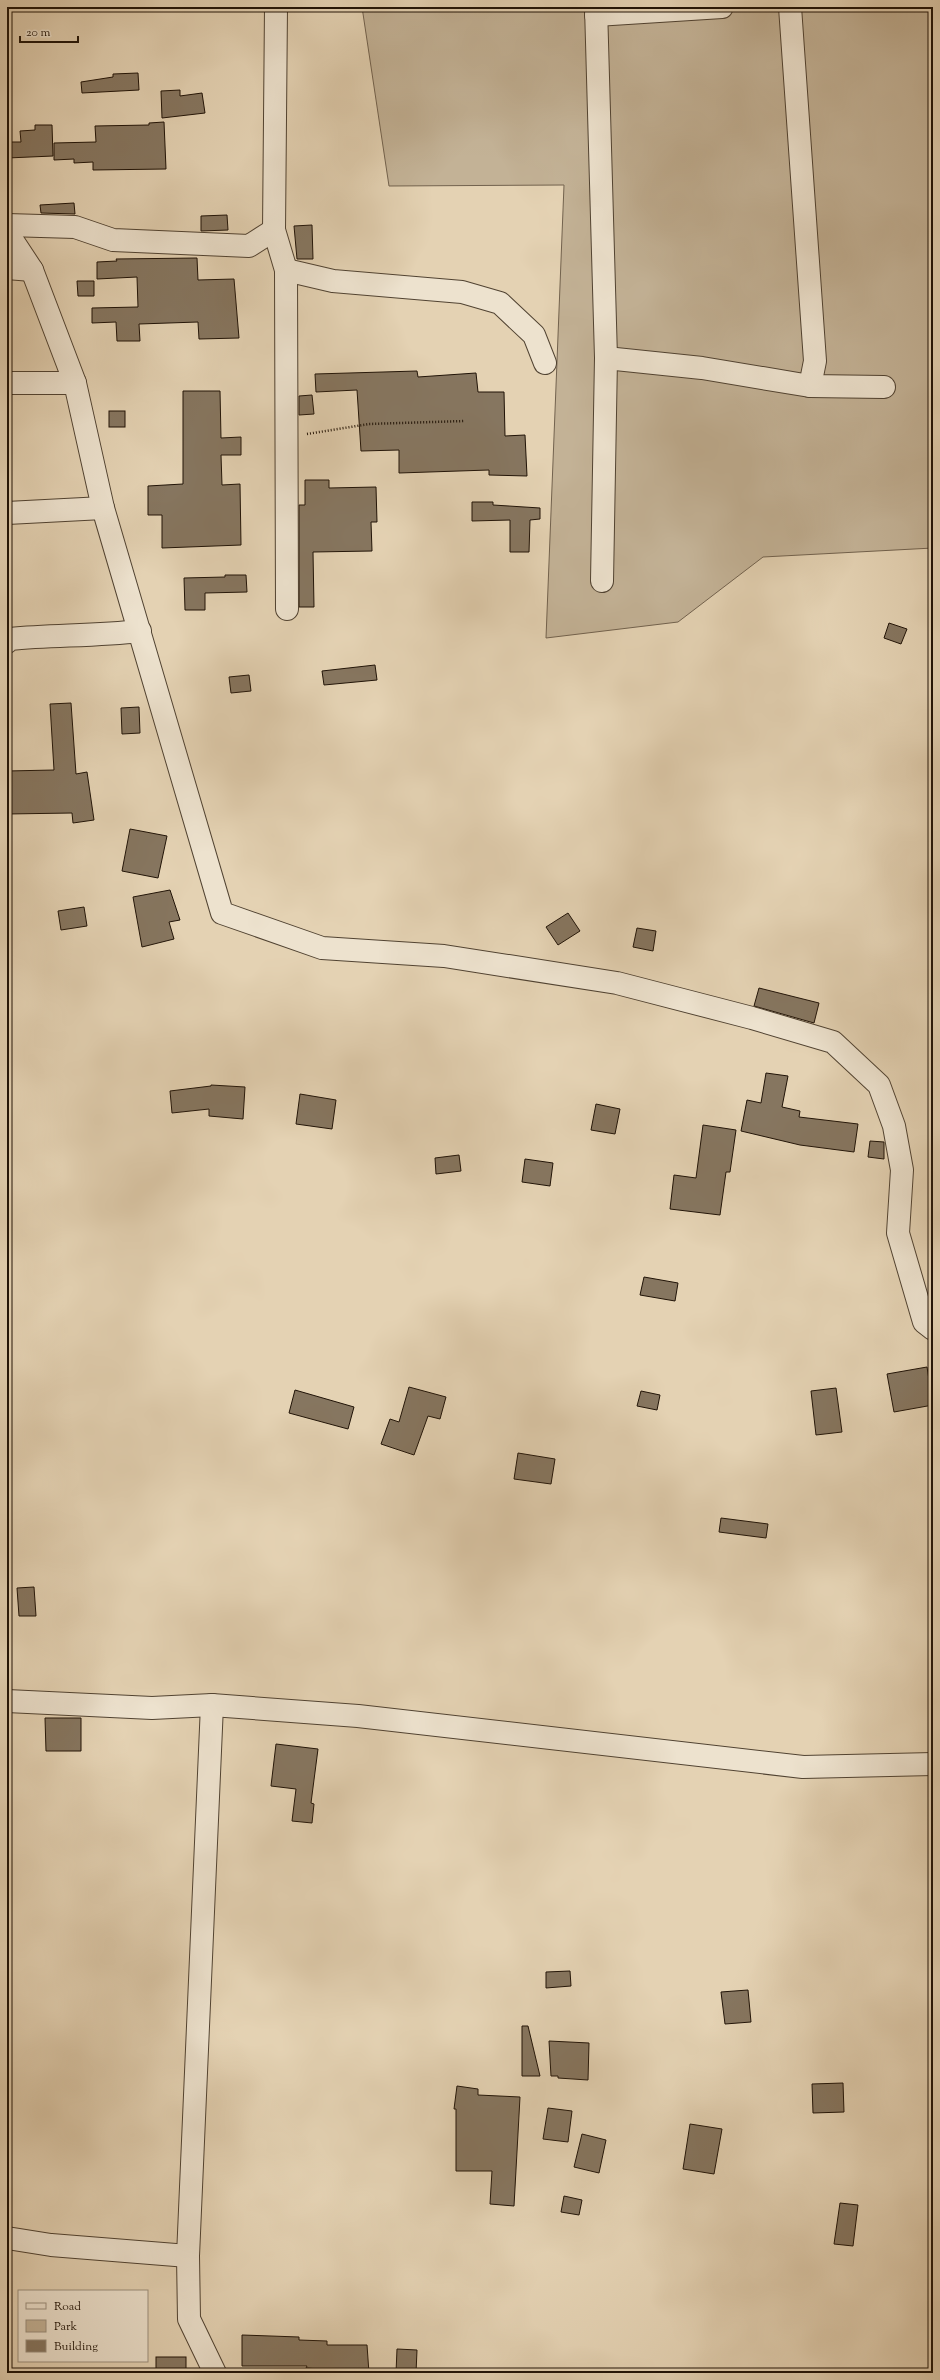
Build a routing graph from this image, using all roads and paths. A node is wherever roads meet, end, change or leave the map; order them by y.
1 (276, 7) edge
2 (722, 7) edge
3 (790, 7) edge
4 (596, 11) edge
5 (7, 225) edge
6 (274, 230) junction
7 (7, 232) edge
8 (7, 268) edge
9 (32, 270) junction
10 (286, 270) junction
11 (606, 358) junction
12 (544, 363) dead end
13 (7, 383) edge
14 (75, 383) junction
15 (810, 386) junction
16 (884, 387) dead end
17 (465, 421) dead end
18 (285, 438) junction
19 (103, 508) junction
20 (7, 513) edge
21 (602, 581) dead end
22 (287, 609) dead end
23 (140, 631) junction
24 (7, 642) edge
25 (933, 1329) edge
26 (7, 1701) edge
27 (212, 1705) junction
28 (933, 1764) edge
29 (7, 2238) edge
30 (188, 2256) junction
31 (215, 2373) edge

1 - 6 street
2 - 4 street
3 - 15 street
4 - 11 street
5 - 6 street
6 - 10 street
7 - 9 street
8 - 9 street
9 - 14 street
10 - 12 street
10 - 18 street
11 - 15 street
11 - 21 street
13 - 14 street
14 - 19 street
15 - 16 street
17 - 18 path
18 - 22 street
19 - 20 street
19 - 23 street
23 - 24 street
23 - 25 street
26 - 27 street
27 - 28 street
27 - 30 street
29 - 30 street
30 - 31 street

